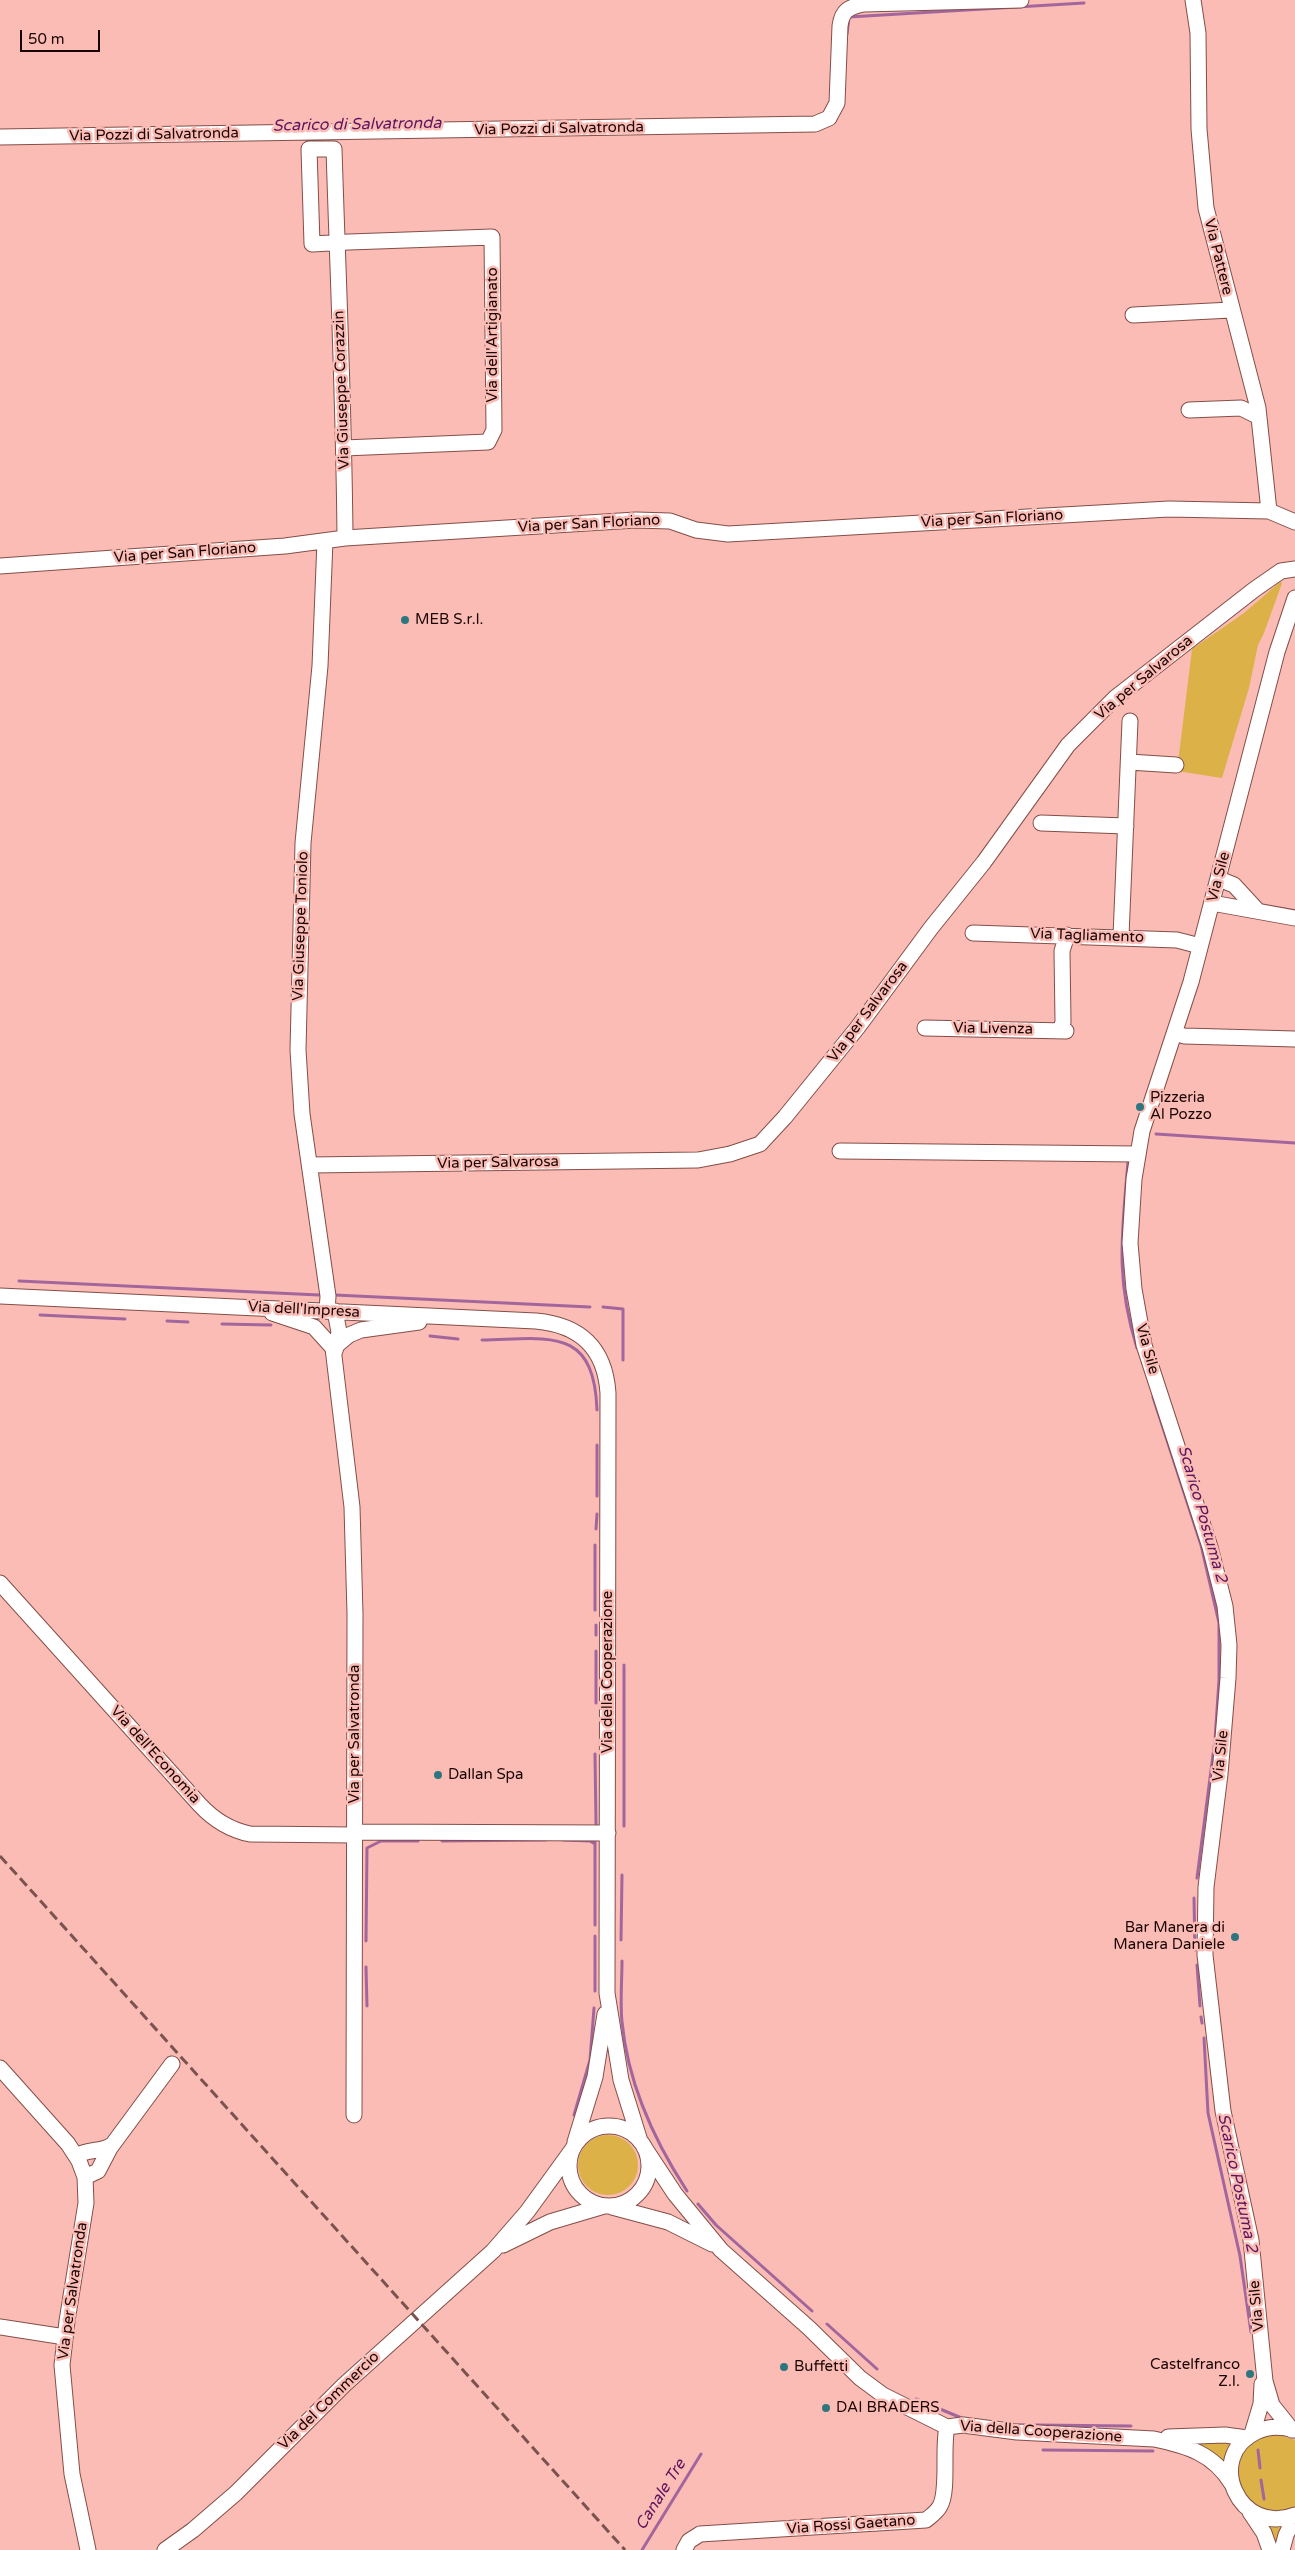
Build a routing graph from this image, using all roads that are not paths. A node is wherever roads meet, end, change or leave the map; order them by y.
1 (1021, 0) edge
2 (1194, 0) edge
3 (0, 137) edge
4 (337, 243) junction
5 (1231, 310) junction
6 (1133, 315) dead end
7 (1189, 410) dead end
8 (1259, 417) junction
9 (344, 448) junction
10 (1270, 511) junction
11 (1295, 522) edge
12 (345, 538) junction
13 (325, 541) junction
14 (0, 566) edge
15 (1295, 569) edge
16 (1295, 598) edge
17 (1130, 721) dead end
18 (1130, 762) junction
19 (1176, 765) dead end
20 (1041, 823) dead end
21 (1126, 826) junction
22 (1219, 879) junction
23 (1212, 903) junction
24 (1258, 911) junction
25 (1295, 918) edge
26 (973, 933) dead end
27 (1068, 935) junction
28 (1121, 936) junction
29 (1200, 946) junction
30 (925, 1028) dead end
31 (1175, 1033) junction
32 (1295, 1039) edge
33 (840, 1151) dead end
34 (1137, 1154) junction
35 (310, 1166) junction
36 (0, 1296) edge
37 (34, 1298) junction
38 (0, 1306) edge
39 (257, 1307) junction
40 (331, 1311) junction
41 (445, 1317) junction
42 (333, 1347) junction
43 (598, 1354) joint
44 (0, 1583) edge
45 (355, 1833) junction
46 (608, 1833) junction
47 (607, 1992) junction
48 (172, 2064) dead end
49 (0, 2068) edge
50 (354, 2115) dead end
51 (113, 2144) junction
52 (642, 2144) junction
53 (572, 2148) junction
54 (72, 2150) junction
55 (85, 2177) junction
56 (606, 2206) junction
57 (721, 2250) junction
58 (493, 2251) junction
59 (0, 2327) edge
60 (65, 2337) junction
61 (1262, 2368) junction
62 (947, 2427) junction
63 (1294, 2430) edge
64 (1249, 2436) junction
65 (1154, 2439) junction
66 (1232, 2484) junction
67 (1248, 2509) junction
68 (1295, 2516) edge
69 (84, 2523) junction
70 (88, 2550) edge
71 (100, 2550) edge
72 (164, 2550) edge
73 (684, 2550) edge
74 (1270, 2550) edge
75 (1282, 2550) edge

1 - 3 street, Via Pozzi di Salvatronda
2 - 5 street, Via Pattere
4 - 4 street, Via Giuseppe Corazzin
4 - 9 street, Via Giuseppe Corazzin
4 - 9 street, Via dell'Artigianato
5 - 6 street
5 - 8 street, Via Pattere
7 - 8 street
8 - 10 street, Via Pattere
9 - 12 street, Via Giuseppe Corazzin
10 - 11 street, Via per San Floriano
10 - 12 street, Via per San Floriano
12 - 13 street, Via per San Floriano
13 - 14 street, Via per San Floriano
13 - 35 street, Via Giuseppe Toniolo
15 - 35 street, Via per Salvarosa
16 - 22 street, Via Sile
17 - 18 street
18 - 19 street
18 - 21 street
20 - 21 street
21 - 28 street
22 - 23 street, Via Sile
22 - 24 street
23 - 24 street
23 - 29 street, Via Sile
24 - 25 street
26 - 27 street, Via Tagliamento
27 - 28 street, Via Tagliamento
27 - 30 street, Via Livenza
28 - 29 street, Via Tagliamento
29 - 31 street, Via Sile
31 - 32 street
31 - 34 street, Via Sile
33 - 34 street
34 - 61 street, Via Sile
35 - 40 street, Via Giuseppe Toniolo
36 - 37 street, Via dell'Impresa
37 - 38 street
37 - 39 street, Via dell'Impresa
39 - 40 street, Via dell'Impresa
39 - 42 street
40 - 41 street, Via dell'Impresa
40 - 42 street, Via per Salvatronda
41 - 42 street
41 - 43 street, Via dell'Impresa
42 - 45 street, Via per Salvatronda
43 - 46 street, Via della Cooperazione
44 - 45 street, Via dell'Economia
45 - 46 street, Via dell'Economia
45 - 50 street, Via per Salvatronda
46 - 47 street, Via della Cooperazione
47 - 52 street, Via della Cooperazione
47 - 53 street, Via della Cooperazione
48 - 51 street
49 - 54 street, Via per Salvatronda
51 - 54 street
51 - 55 street
52 - 53 street
52 - 56 street
52 - 57 street, Via della Cooperazione
53 - 56 street
53 - 58 street, Via del Commercio
54 - 55 street, Via per Salvatronda
55 - 60 street, Via per Salvatronda
56 - 57 street, Via della Cooperazione
56 - 58 street, Via del Commercio
57 - 62 street, Via della Cooperazione
58 - 72 street, Via del Commercio
59 - 60 street
60 - 69 street, Via per Salvatronda
61 - 63 street, Via Sile
61 - 64 street, Via Sile
62 - 65 street, Via della Cooperazione
62 - 73 street, Via Rossi Gaetano
63 - 64 street
64 - 65 street, Via della Cooperazione
64 - 66 street, Via Sile
65 - 66 street, Via della Cooperazione
66 - 67 street, Via della Cooperazione
67 - 68 street
67 - 74 street
68 - 75 street
69 - 70 street, Via per Salvatronda
69 - 71 street, Via per Salvatronda

